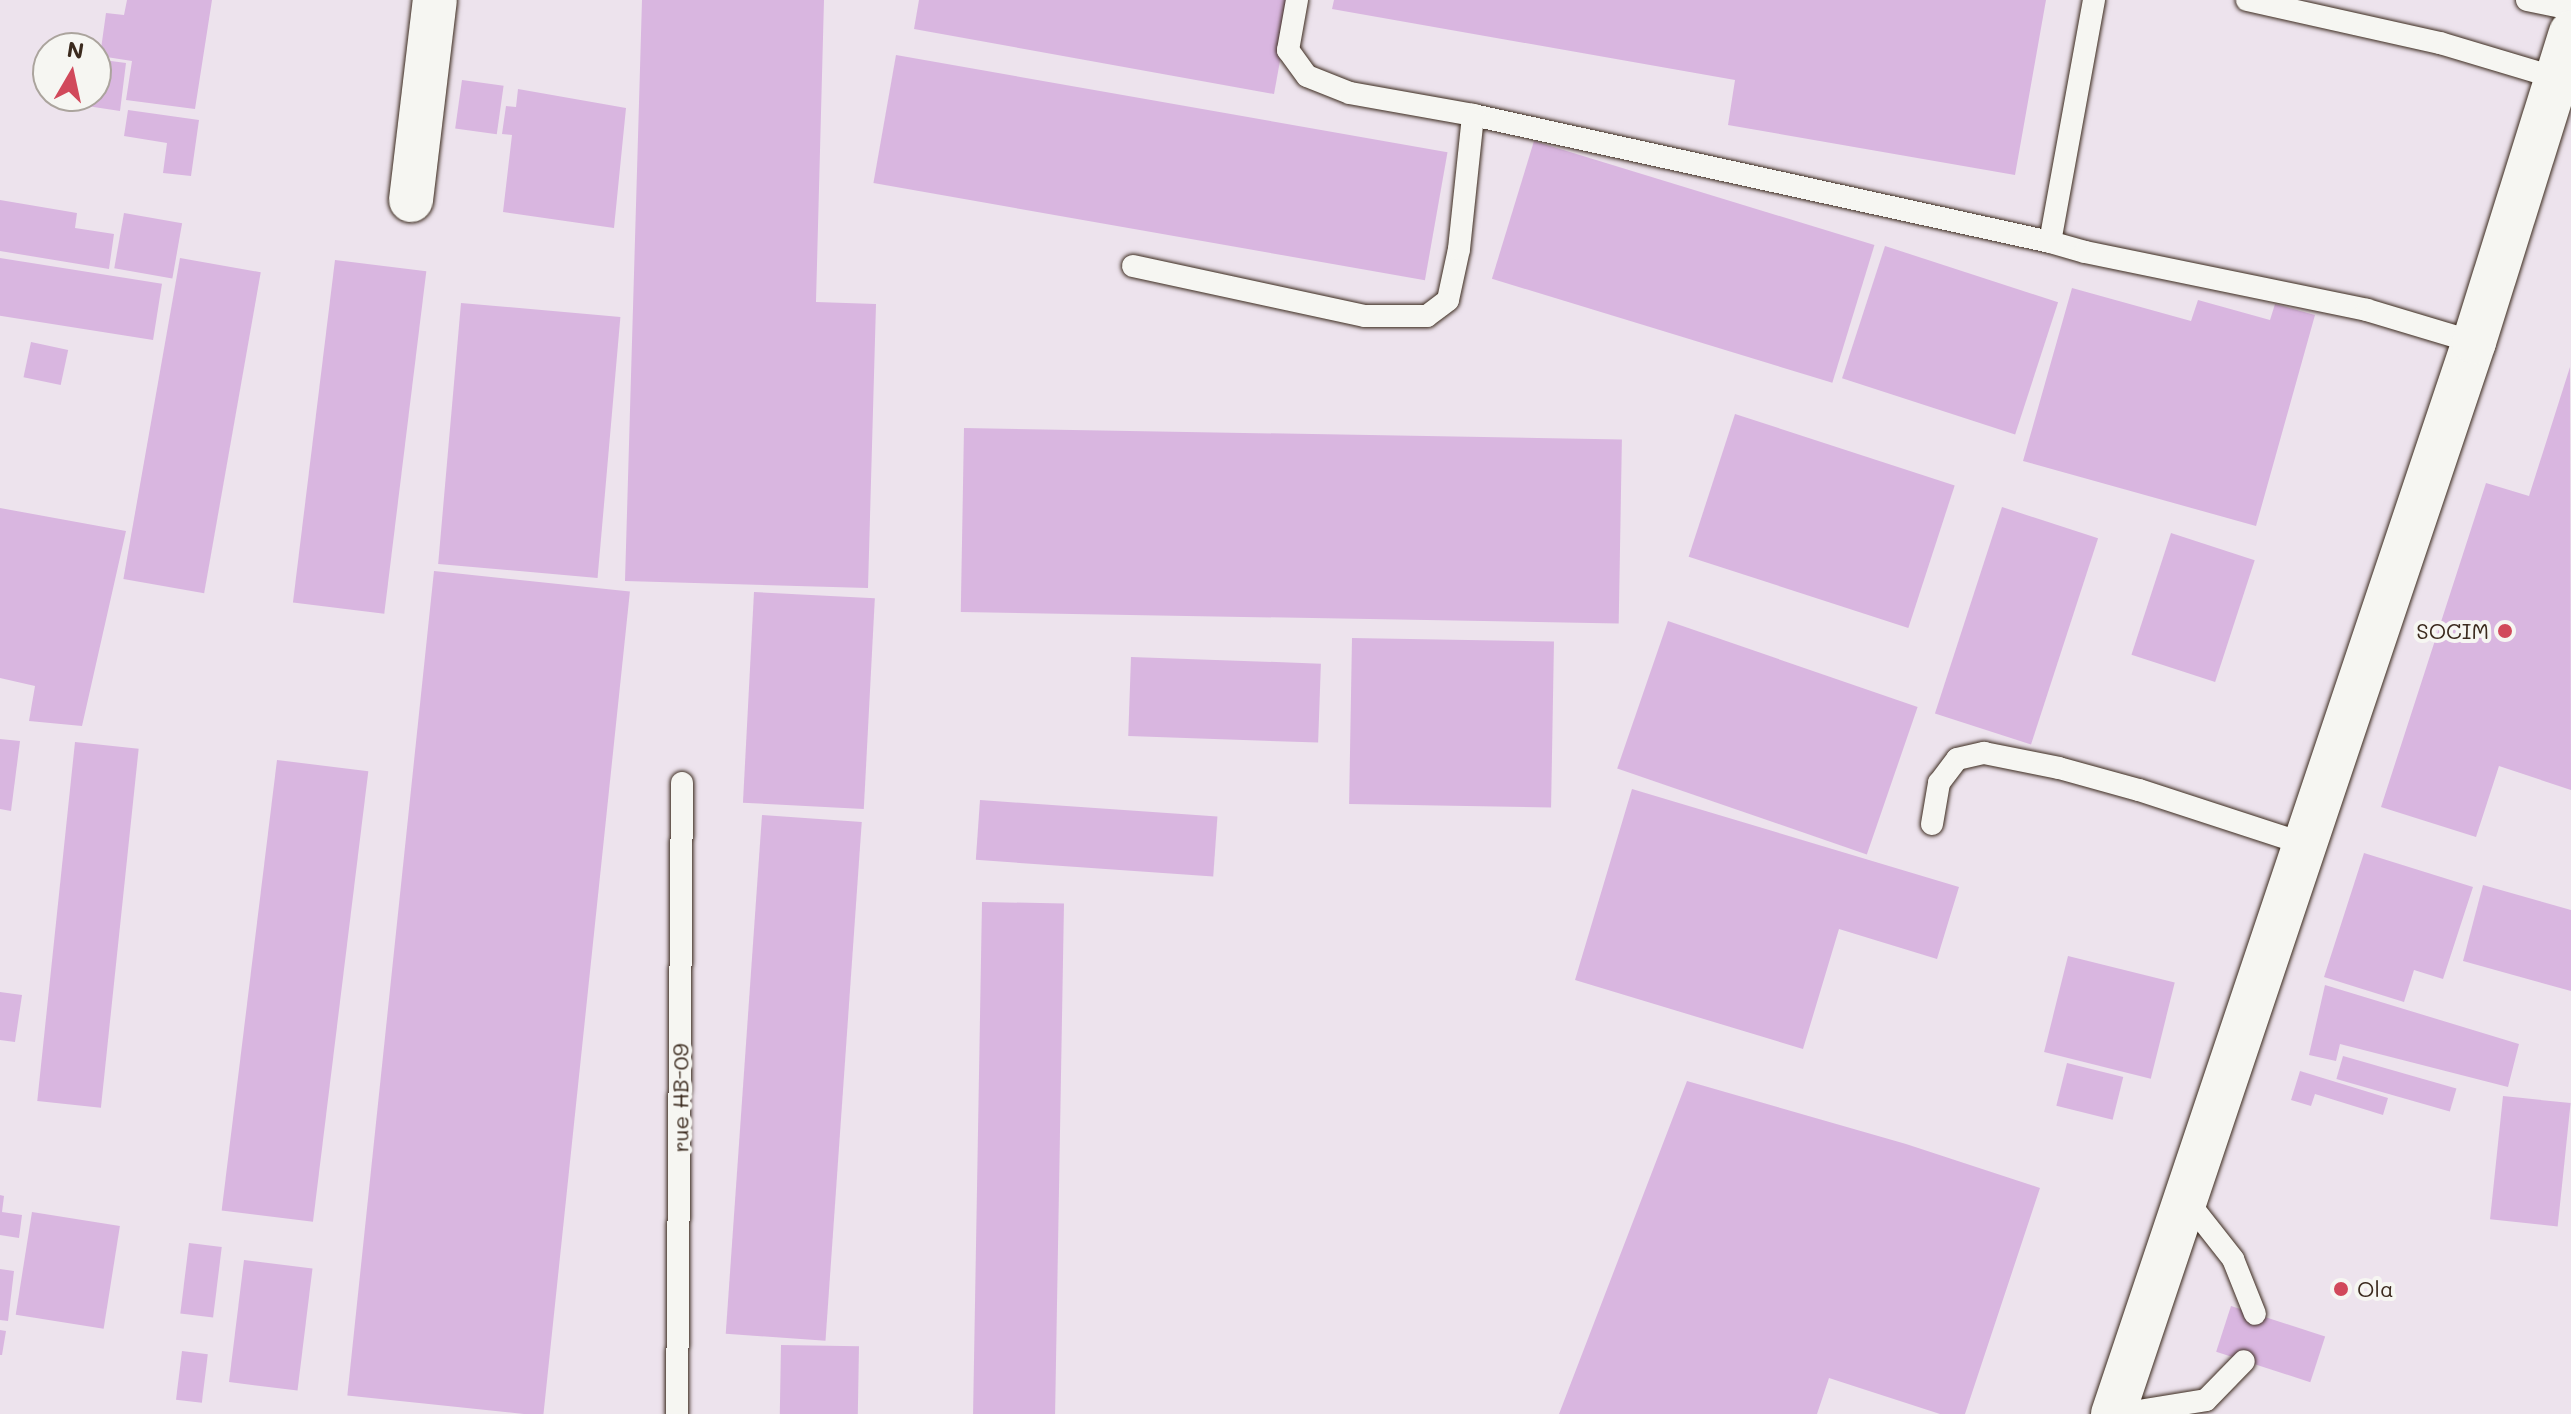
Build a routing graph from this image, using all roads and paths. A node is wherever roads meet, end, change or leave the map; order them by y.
1 (435, 0) edge
2 (1297, 0) edge
3 (2094, 0) edge
4 (2247, 0) edge
5 (2527, 0) edge
6 (2567, 43) edge
7 (1473, 115) junction
8 (411, 200) dead end
9 (2050, 242) junction
10 (1133, 266) dead end
11 (2474, 342) junction
12 (682, 783) dead end
13 (1932, 824) dead end
14 (2304, 844) junction
15 (2185, 1198) junction
16 (2255, 1314) dead end
17 (2244, 1361) dead end
18 (677, 1414) edge
19 (2113, 1414) edge
20 (2120, 1414) edge

1 - 8 street
2 - 7 lane
3 - 9 lane
4 - 6 lane
5 - 6 lane
6 - 11 street
7 - 9 lane
7 - 10 lane
9 - 11 lane
11 - 14 street
12 - 18 lane, rue HB-09
13 - 14 lane
14 - 15 street
15 - 16 lane
15 - 19 street
17 - 20 lane

